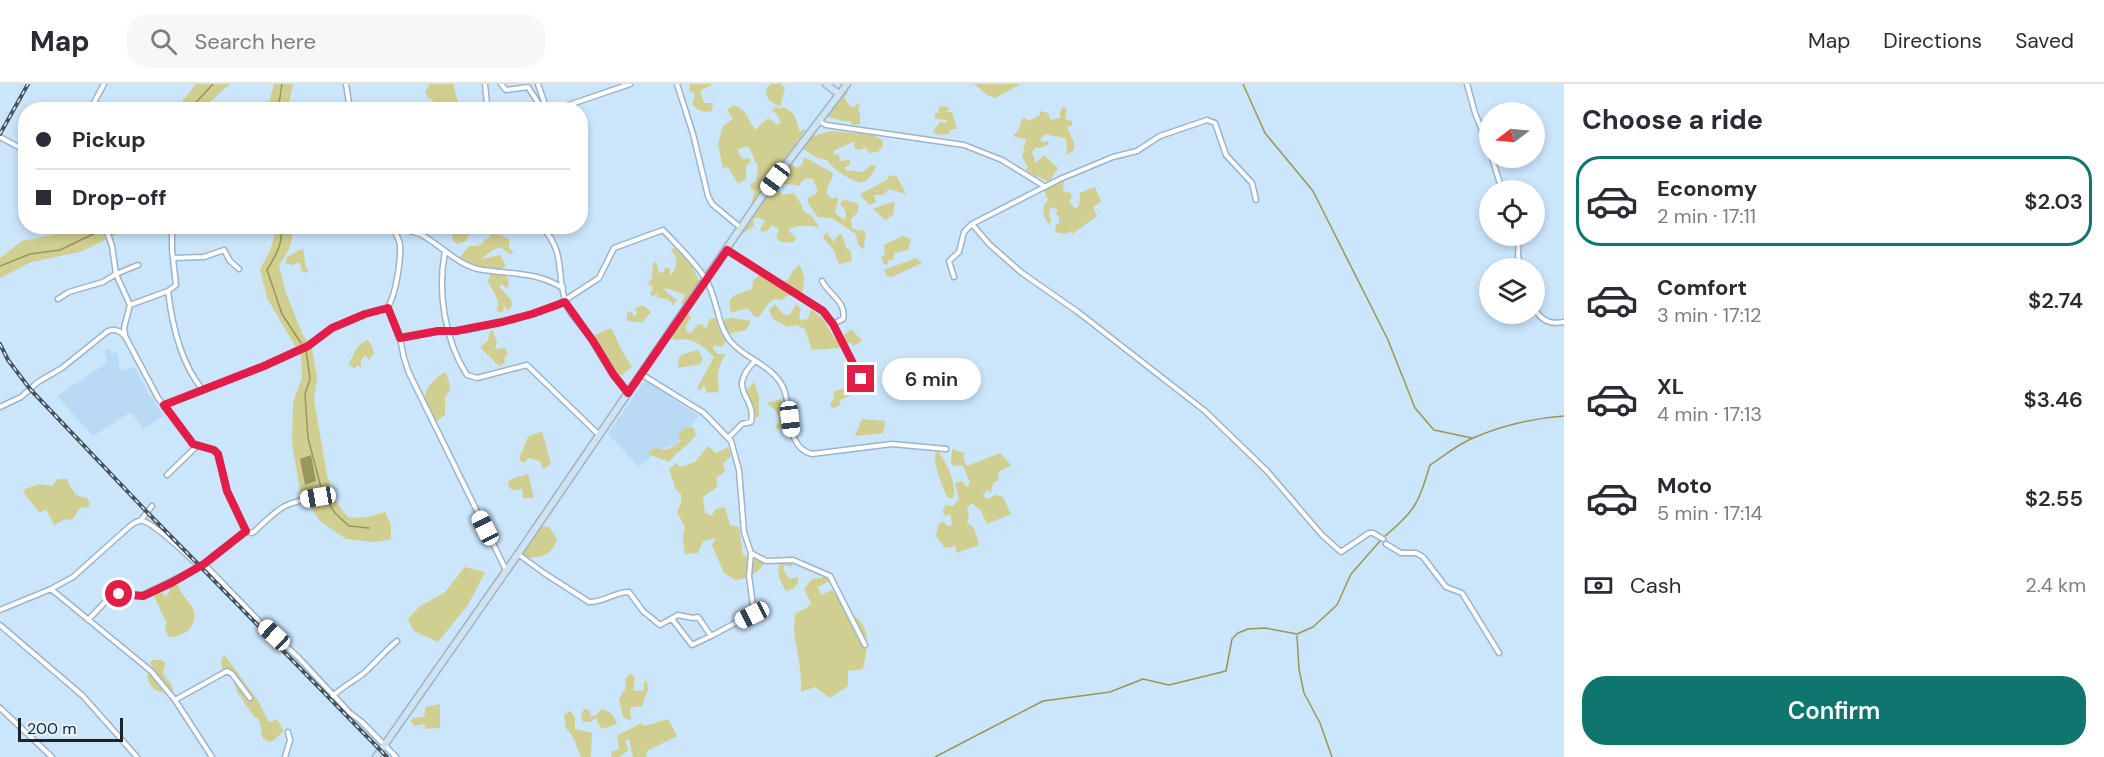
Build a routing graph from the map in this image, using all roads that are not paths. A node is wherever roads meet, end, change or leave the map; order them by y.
1 (105, 84) edge
2 (346, 84) edge
3 (485, 84) edge
4 (501, 84) edge
5 (538, 84) edge
6 (630, 84) edge
7 (677, 84) edge
8 (826, 84) edge
9 (847, 84) edge
10 (1467, 84) edge
11 (839, 94) junction
12 (95, 102) edge
13 (349, 102) edge
14 (488, 102) edge
15 (539, 102) edge
16 (543, 102) edge
17 (577, 102) edge
18 (819, 121) junction
19 (1479, 122) edge
20 (0, 137) edge
21 (18, 147) edge
22 (1045, 186) junction
23 (1256, 200) dead end
24 (972, 224) junction
25 (741, 228) junction
26 (108, 234) edge
27 (172, 234) edge
28 (397, 234) edge
29 (419, 234) edge
30 (548, 234) edge
31 (727, 250) junction
32 (445, 252) junction
33 (173, 258) junction
34 (138, 265) dead end
35 (239, 269) dead end
36 (116, 274) junction
37 (954, 277) dead end
38 (706, 280) junction
39 (822, 281) dead end
40 (563, 288) junction
41 (168, 291) junction
42 (58, 299) dead end
43 (565, 302) junction
44 (130, 305) junction
45 (388, 308) junction
46 (1545, 320) edge
47 (126, 321) junction
48 (1564, 322) edge
49 (833, 324) junction
50 (114, 329) junction
51 (448, 331) junction
52 (125, 336) junction
53 (400, 338) junction
54 (755, 361) junction
55 (641, 374) junction
56 (861, 379) dead end
57 (202, 389) junction
58 (628, 393) junction
59 (164, 405) junction
60 (0, 406) edge
61 (599, 435) junction
62 (729, 437) junction
63 (197, 446) junction
64 (946, 449) dead end
65 (167, 475) dead end
66 (318, 497) dead end
67 (152, 506) dead end
68 (140, 520) junction
69 (246, 531) junction
70 (1383, 539) dead end
71 (1386, 544) dead end
72 (751, 553) junction
73 (518, 554) junction
74 (202, 565) junction
75 (506, 571) junction
76 (51, 589) junction
77 (0, 610) edge
78 (672, 619) junction
79 (88, 620) junction
80 (0, 625) edge
81 (711, 636) junction
82 (397, 641) dead end
83 (865, 645) dead end
84 (1499, 653) dead end
85 (333, 696) junction
86 (250, 698) dead end
87 (175, 700) junction
88 (0, 708) edge
89 (288, 732) dead end
90 (385, 746) junction
91 (52, 757) edge
92 (137, 757) edge
93 (212, 757) edge
94 (285, 757) edge
95 (376, 757) edge
96 (396, 757) edge

1 - 12 street
2 - 13 street
3 - 14 street
4 - 15 street
5 - 16 street
6 - 17 street
7 - 25 street
8 - 11 street
9 - 11 street
10 - 19 street
11 - 18 street
18 - 22 street
18 - 25 street
20 - 21 street
22 - 23 street
22 - 24 street
24 - 37 street
24 - 70 street
25 - 31 street
26 - 36 street
27 - 33 street
28 - 45 street
29 - 32 street
30 - 40 street
31 - 38 street
31 - 49 street
32 - 40 street
32 - 51 street
33 - 35 street
33 - 41 street
34 - 36 street
36 - 42 street
36 - 44 street
38 - 43 street
38 - 54 street
38 - 55 street
39 - 49 street
40 - 43 street
41 - 44 street
41 - 57 street
43 - 51 street
43 - 58 street
44 - 47 street
45 - 53 street
45 - 57 street
46 - 48 street
47 - 50 street
47 - 52 street
49 - 56 street
50 - 52 street
50 - 60 street
51 - 53 street
51 - 61 street
52 - 59 street
53 - 75 street
54 - 62 street
54 - 64 street
55 - 58 street
55 - 62 street
57 - 59 street
58 - 61 street
59 - 63 street
61 - 73 street
62 - 72 street
63 - 65 street
63 - 69 street
66 - 69 street
67 - 68 street
68 - 74 street
68 - 76 street
69 - 74 street
71 - 84 street
72 - 81 street
72 - 83 street
73 - 75 street
73 - 78 street
74 - 79 street
74 - 85 street
75 - 90 street
76 - 77 street
76 - 79 street
78 - 81 street
78 - 81 street
79 - 87 street
80 - 92 street
82 - 85 street
85 - 90 street
86 - 87 street
87 - 93 street
88 - 91 street
89 - 94 street
90 - 95 street
90 - 96 street

